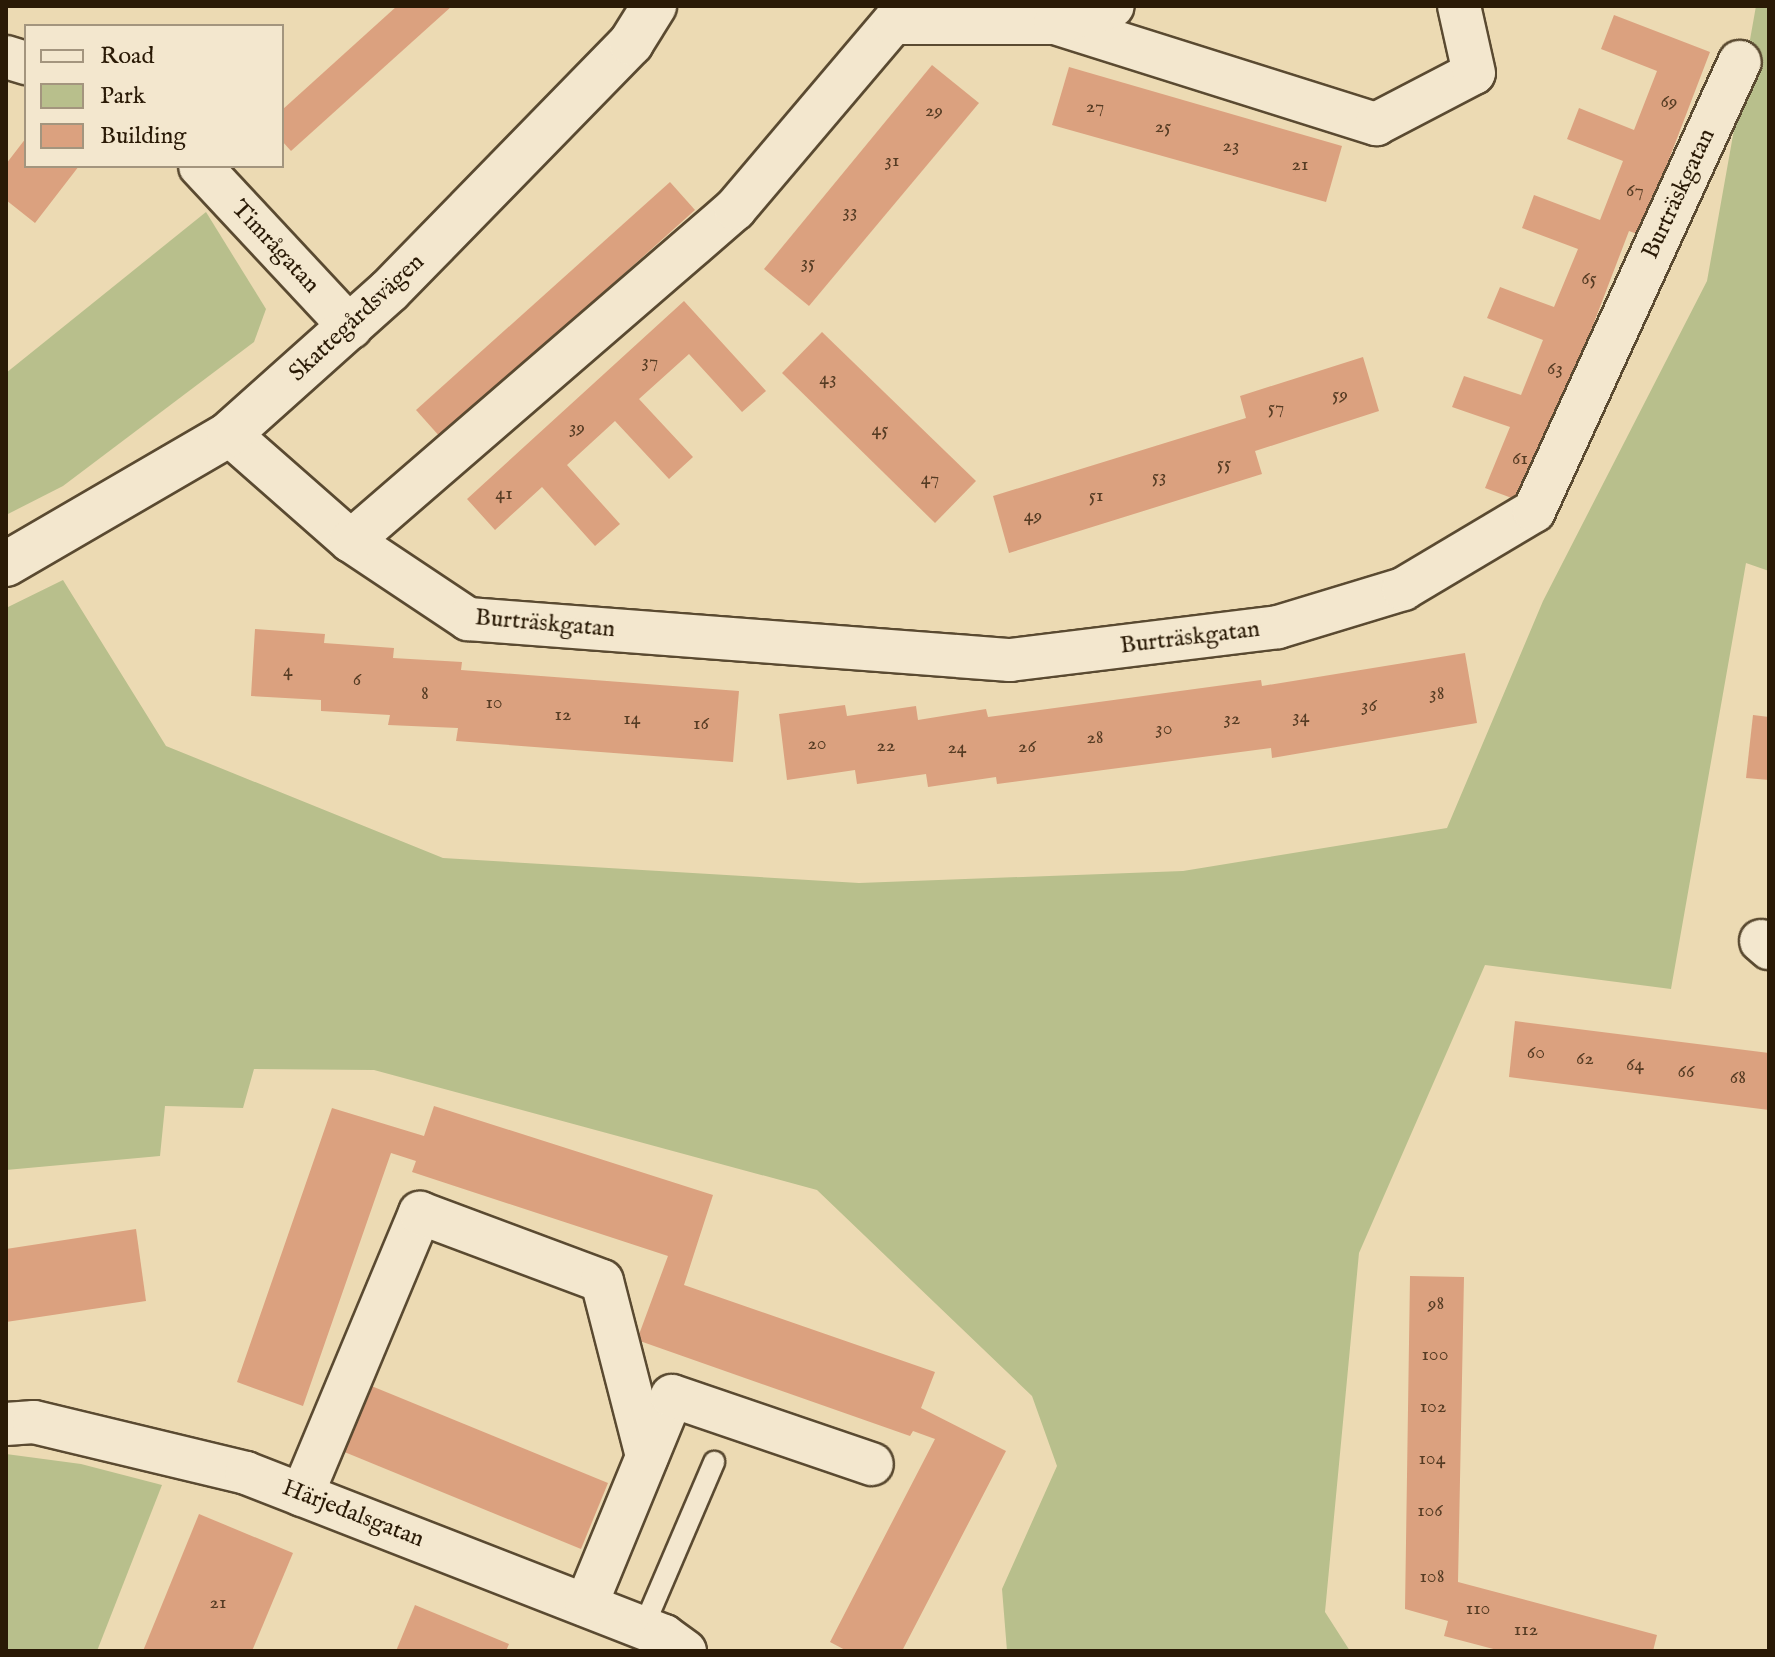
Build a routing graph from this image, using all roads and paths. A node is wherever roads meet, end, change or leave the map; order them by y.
1 (654, 6) edge
2 (1113, 6) edge
3 (1459, 6) edge
4 (1055, 23) junction
5 (1740, 62) dead end
6 (202, 168) edge
7 (351, 328) junction
8 (229, 434) junction
9 (351, 541) junction
10 (6, 564) edge
11 (6, 1424) edge
12 (647, 1456) junction
13 (714, 1462) dead end
14 (872, 1464) dead end
15 (302, 1495) junction
16 (586, 1605) junction
17 (643, 1628) junction
18 (685, 1651) edge

1 - 7 street, Skattegårdsvägen
2 - 4 street
3 - 4 street
4 - 9 street
5 - 9 street, Burträskgatan
6 - 7 street, Timrågatan
7 - 8 street, Skattegårdsvägen
8 - 9 street, Burträskgatan
8 - 10 street, Skattegårdsvägen
11 - 15 street, Härjedalsgatan
12 - 14 street
12 - 15 street
12 - 16 street
13 - 17 lane
15 - 16 street, Härjedalsgatan
16 - 17 street, Härjedalsgatan
17 - 18 street, Härjedalsgatan

